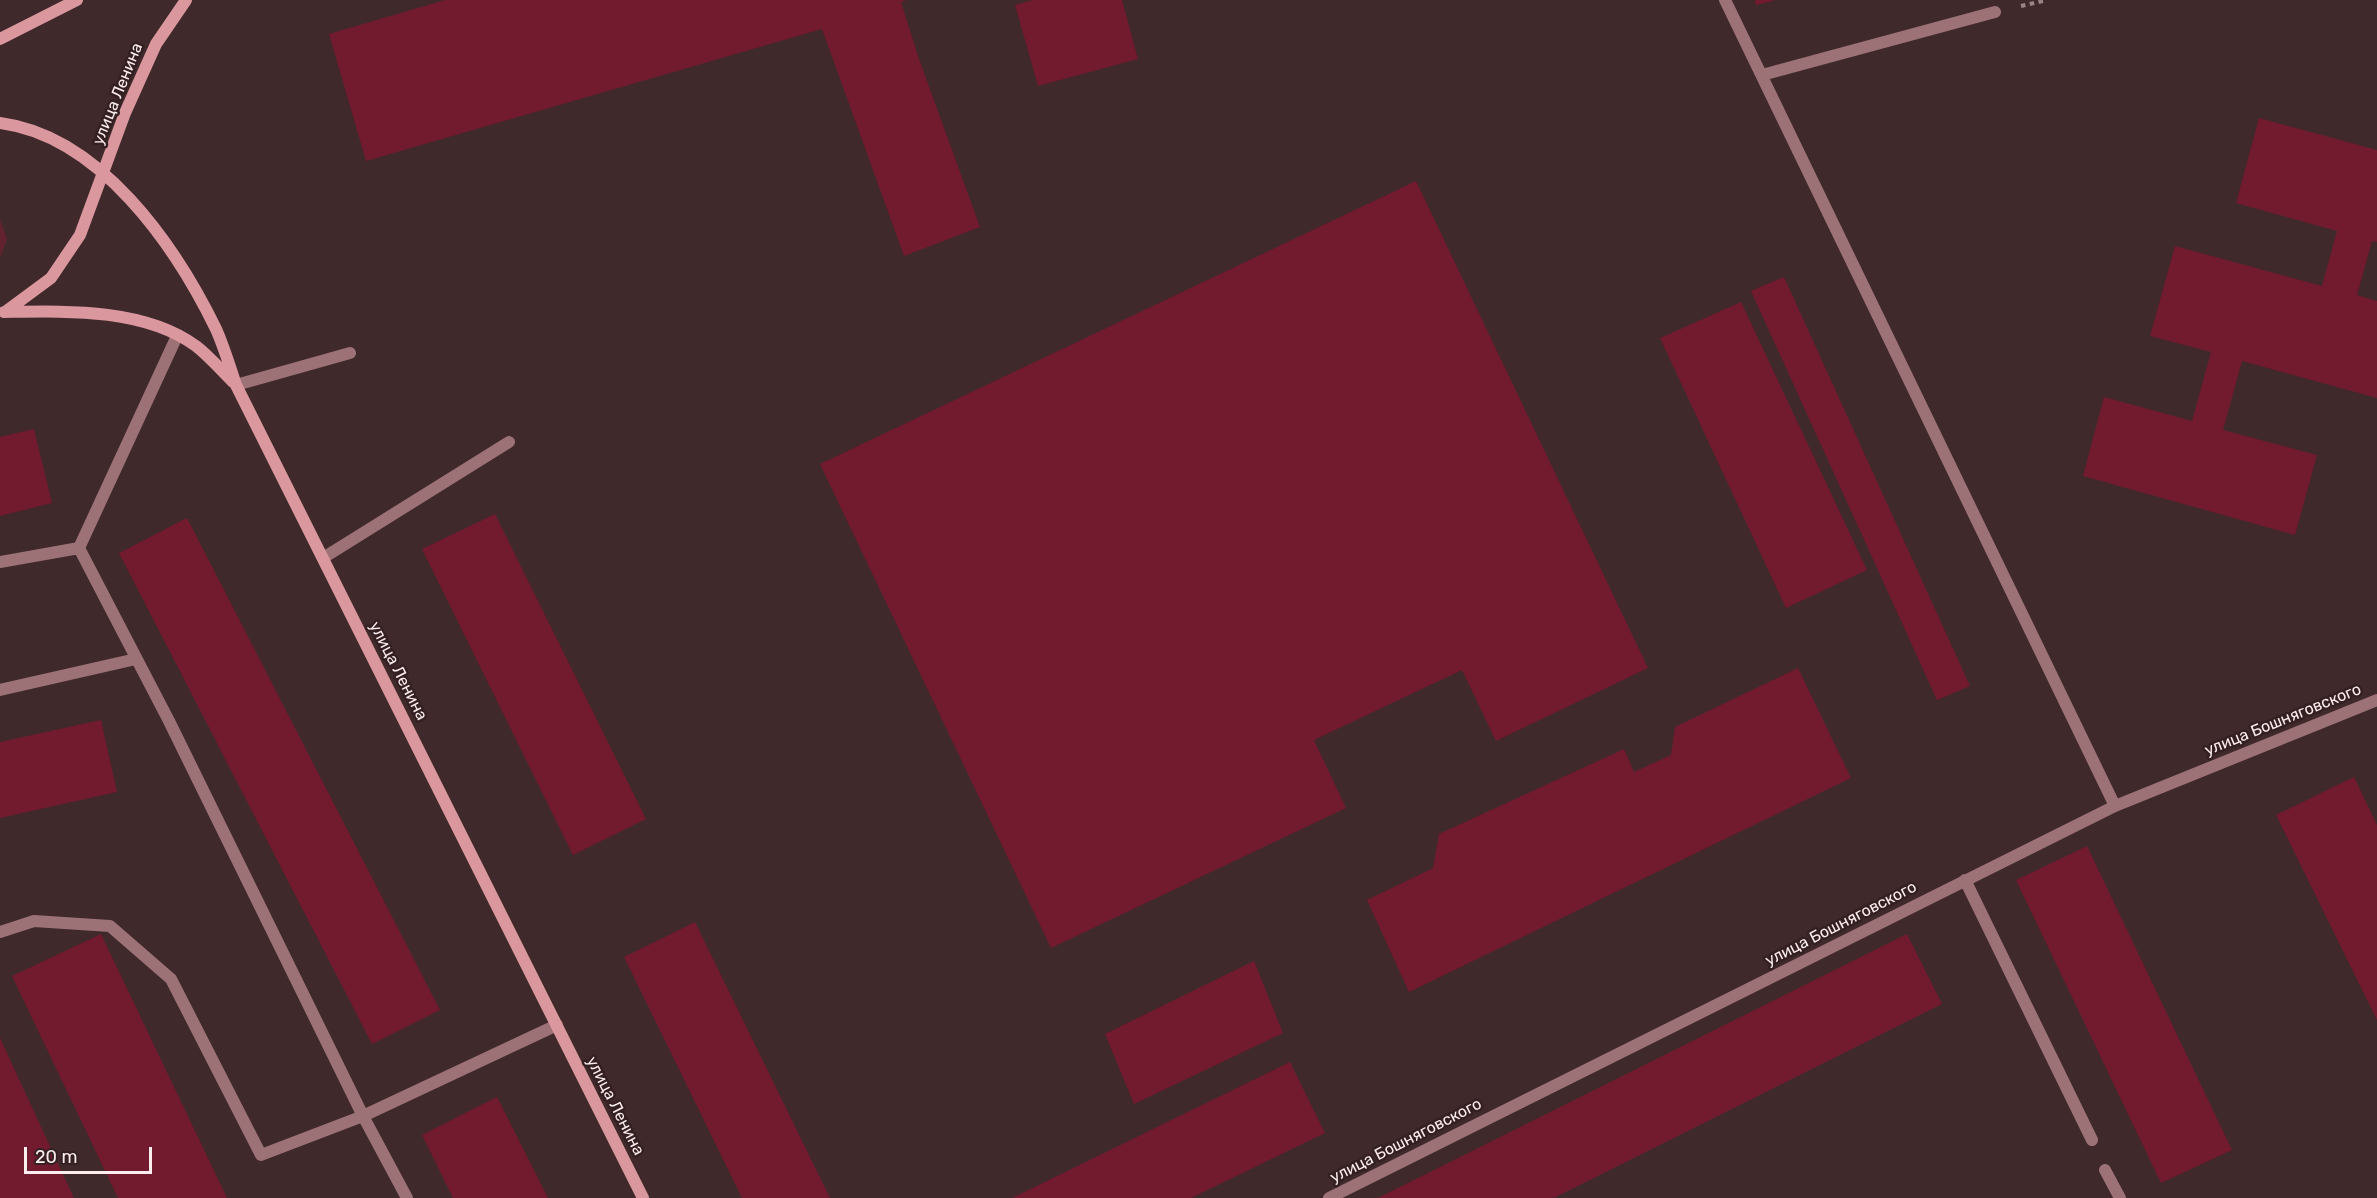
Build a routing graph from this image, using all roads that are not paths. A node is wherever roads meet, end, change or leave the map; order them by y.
1 (77, 0) edge
2 (186, 0) edge
3 (1725, 0) edge
4 (1995, 12) dead end
5 (0, 39) edge
6 (1762, 75) junction
7 (0, 123) edge
8 (105, 172) junction
9 (2, 312) edge
10 (177, 336) junction
11 (351, 354) dead end
12 (236, 385) junction
13 (508, 442) dead end
14 (79, 549) junction
15 (323, 558) junction
16 (0, 562) edge
17 (136, 659) junction
18 (0, 690) edge
19 (2377, 700) edge
20 (2115, 806) junction
21 (1965, 880) junction
22 (0, 932) edge
23 (557, 1025) junction
24 (363, 1116) junction
25 (2092, 1140) dead end
26 (2105, 1170) dead end
27 (407, 1198) edge
28 (643, 1198) edge
29 (1329, 1198) edge
30 (2120, 1198) edge

1 - 5 main road
2 - 8 main road, улица Ленина
3 - 6 lane
4 - 6 lane
6 - 20 lane
7 - 8 main road, улица Ленина
8 - 9 main road, улица Ленина
8 - 12 main road, улица Ленина
9 - 10 main road
10 - 12 main road
10 - 14 lane
11 - 12 lane
12 - 15 main road, улица Ленина
13 - 15 lane
14 - 16 lane
14 - 17 lane
15 - 23 main road, улица Ленина
17 - 18 lane
17 - 24 lane
19 - 20 lane, улица Бошняговского
20 - 21 lane, улица Бошняговского
21 - 25 lane
21 - 29 lane, улица Бошняговского
22 - 24 lane
23 - 24 lane
23 - 28 main road, улица Ленина
24 - 27 lane
26 - 30 lane

